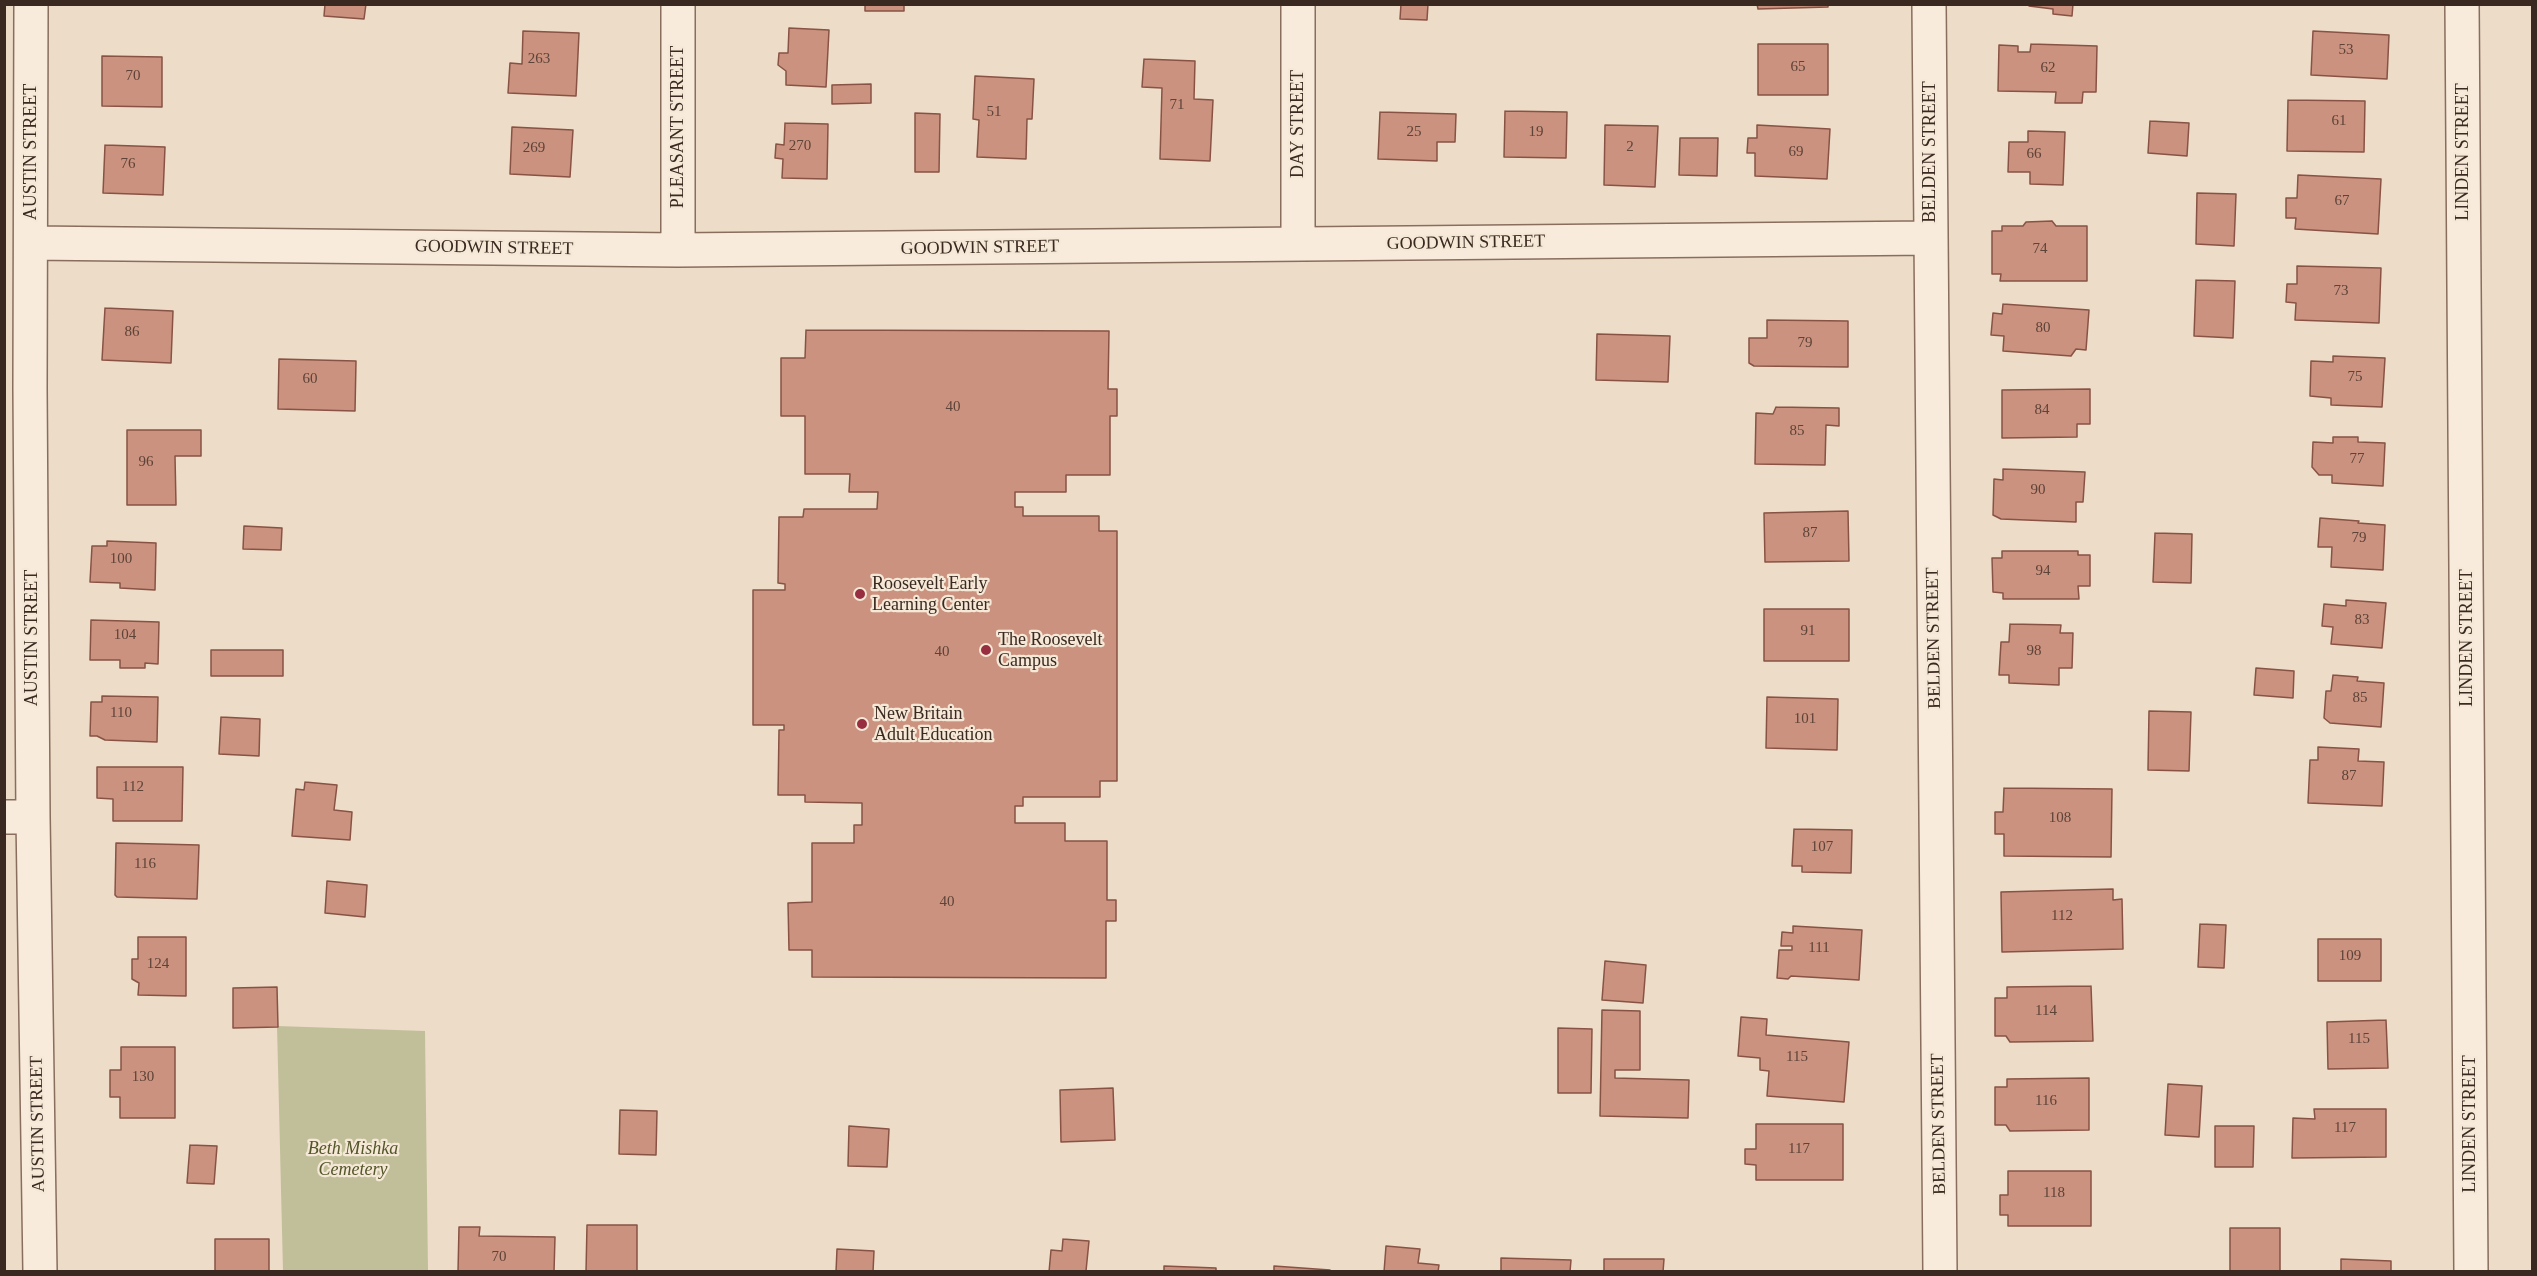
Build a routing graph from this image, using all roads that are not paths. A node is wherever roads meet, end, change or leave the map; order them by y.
1 (31, 4) edge
2 (678, 4) edge
3 (1298, 4) edge
4 (1929, 4) edge
5 (2462, 4) edge
6 (1930, 238) junction
7 (31, 243) junction
8 (1298, 244) junction
9 (678, 250) junction
10 (17, 388) edge
11 (19, 817) edge
12 (40, 1272) edge
13 (1940, 1272) edge
14 (2471, 1272) edge

1 - 7 street, AUSTIN STREET
2 - 9 street, PLEASANT STREET
3 - 8 street, DAY STREET
4 - 6 street, BELDEN STREET
5 - 14 street, LINDEN STREET
6 - 8 street, GOODWIN STREET
6 - 13 street, BELDEN STREET
7 - 9 street, GOODWIN STREET
7 - 10 street, AUSTIN STREET
8 - 9 street, GOODWIN STREET
10 - 11 street, AUSTIN STREET
11 - 12 street, AUSTIN STREET

